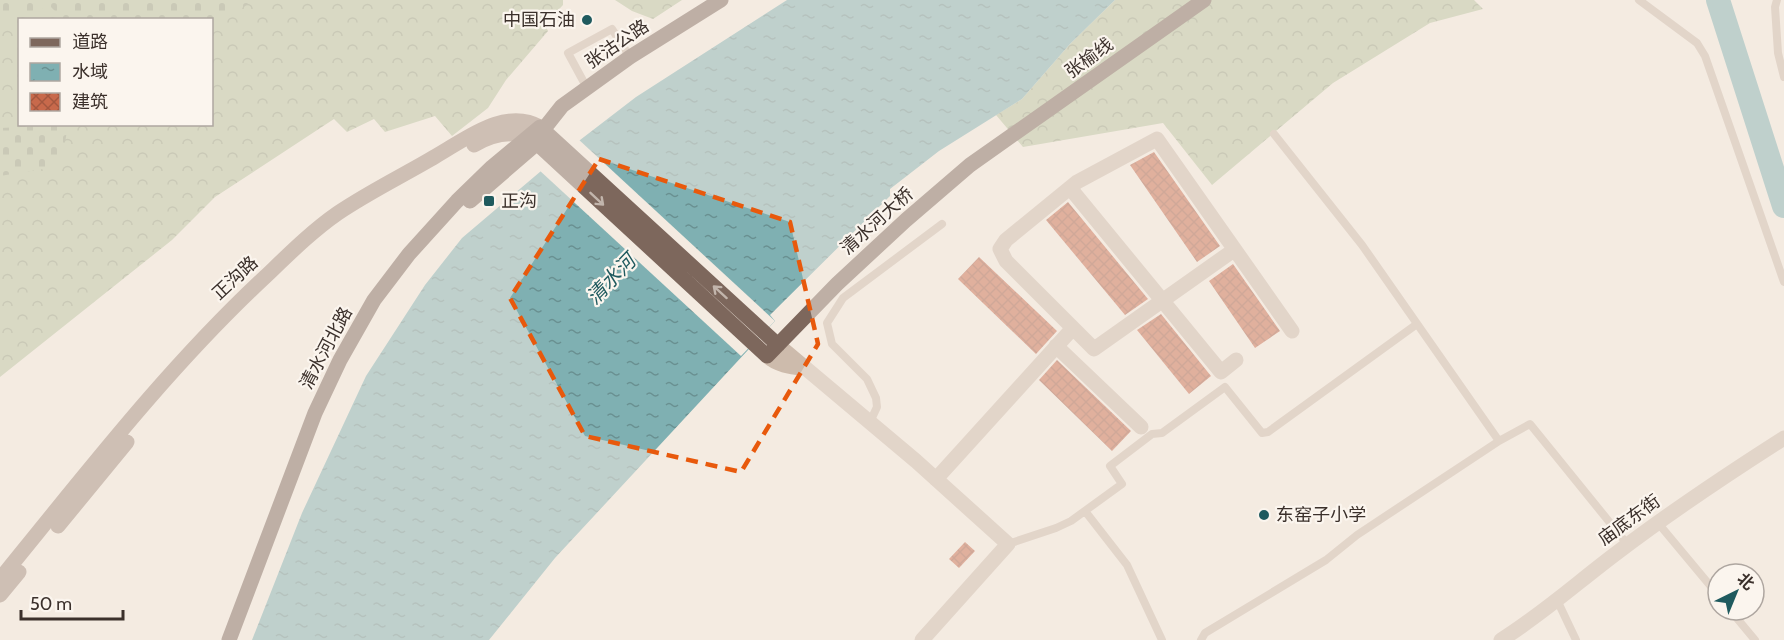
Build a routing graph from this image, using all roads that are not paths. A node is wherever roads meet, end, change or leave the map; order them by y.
1 (721, 0) edge
2 (1204, 0) edge
3 (1639, 0) edge
4 (1777, 0) edge
5 (630, 57) junction
6 (1784, 77) edge
7 (587, 88) junction
8 (539, 134) junction
9 (1274, 135) dead end
10 (995, 147) joint
11 (1070, 188) junction
12 (942, 224) dead end
13 (1234, 250) junction
14 (1784, 282) edge
15 (1162, 301) junction
16 (1417, 324) junction
17 (1073, 328) junction
18 (1292, 332) dead end
19 (1056, 346) junction
20 (773, 350) junction
21 (1236, 360) dead end
22 (869, 423) junction
23 (1141, 428) dead end
24 (1784, 438) edge
25 (1499, 441) junction
26 (936, 479) junction
27 (1085, 510) junction
28 (1658, 522) junction
29 (1008, 543) junction
30 (1628, 545) junction
31 (0, 579) edge
32 (1706, 580) edge
33 (0, 595) edge
34 (1557, 600) junction
35 (1740, 622) edge
36 (229, 640) edge
37 (240, 640) edge
38 (922, 640) edge
39 (1162, 640) edge
40 (1201, 640) edge
41 (1501, 640) edge
42 (1576, 640) edge
43 (1755, 640) edge

1 - 5 main road, 张沽公路
2 - 10 main road, 张榆线
3 - 14 lane
4 - 6 lane
5 - 7 main road, 张沽公路
5 - 7 lane
7 - 8 main road, 张沽公路
8 - 20 main road, 正沟路
8 - 31 main road, 正沟路
8 - 33 main road, 正沟路
8 - 36 main road, 清水河北路
8 - 37 main road, 清水河北路
9 - 16 lane
10 - 20 main road, 清水河大桥
11 - 13 street
11 - 15 street
11 - 17 street
12 - 22 lane
13 - 15 street
13 - 18 street
15 - 17 street
15 - 21 street
16 - 25 lane
16 - 27 lane
17 - 19 street
19 - 23 street
19 - 26 street
20 - 22 street
22 - 26 street
24 - 28 street, 庙底东街
25 - 30 lane
25 - 40 lane
26 - 29 street
27 - 29 lane
27 - 39 lane
28 - 30 street, 庙底东街
28 - 32 lane
29 - 38 street
30 - 34 street, 庙底东街
34 - 41 street, 庙底东街
34 - 42 lane
35 - 43 lane

